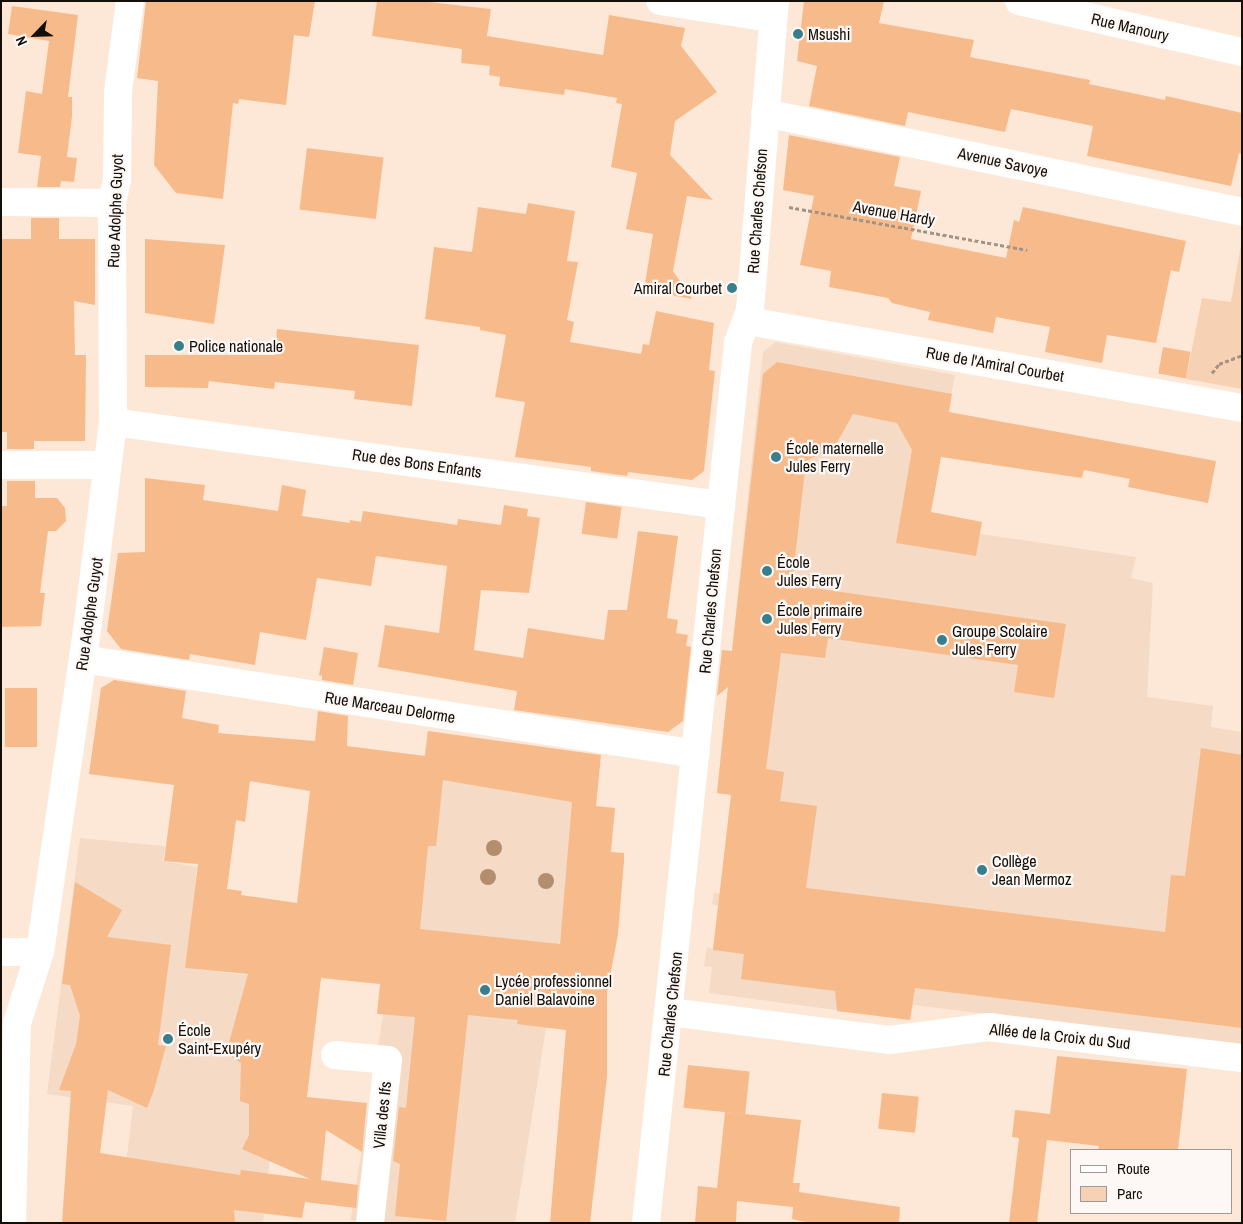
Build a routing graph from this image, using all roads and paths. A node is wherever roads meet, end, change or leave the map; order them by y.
1 (130, 1) edge
2 (661, 1) edge
3 (1019, 1) edge
4 (774, 10) edge
5 (1242, 52) edge
6 (765, 112) junction
7 (1, 202) edge
8 (112, 203) junction
9 (756, 203) junction
10 (1242, 212) edge
11 (1027, 250) dead end
12 (748, 321) junction
13 (1242, 355) edge
14 (1210, 376) dead end
15 (1242, 408) edge
16 (113, 422) junction
17 (1, 465) edge
18 (107, 465) junction
19 (721, 505) junction
20 (83, 659) junction
21 (696, 754) junction
22 (1, 952) edge
23 (40, 952) junction
24 (670, 1012) junction
25 (334, 1055) dead end
26 (1242, 1058) edge
27 (12, 1223) edge
28 (370, 1223) edge
29 (646, 1223) edge

1 - 8 street, Rue Adolphe Guyot
2 - 4 street
3 - 5 street, Rue Manoury
4 - 6 street, Rue Charles Chefson
6 - 9 street, Rue Charles Chefson
6 - 10 street, Avenue Savoye
7 - 8 street
8 - 16 street, Rue Adolphe Guyot
9 - 11 path, Avenue Hardy
9 - 12 street, Rue Charles Chefson
12 - 15 street, Rue de l'Amiral Courbet
12 - 19 street, Rue Charles Chefson
13 - 14 path
16 - 18 street, Rue Adolphe Guyot
16 - 19 street, Rue des Bons Enfants
17 - 18 street
18 - 20 street, Rue Adolphe Guyot
19 - 21 street, Rue Charles Chefson
20 - 21 street, Rue Marceau Delorme
20 - 23 street, Rue Adolphe Guyot
21 - 24 street, Rue Charles Chefson
22 - 23 street
23 - 27 street, Rue Adolphe Guyot
24 - 26 street, Allée de la Croix du Sud
24 - 29 street, Rue Charles Chefson
25 - 28 street, Villa des Ifs

